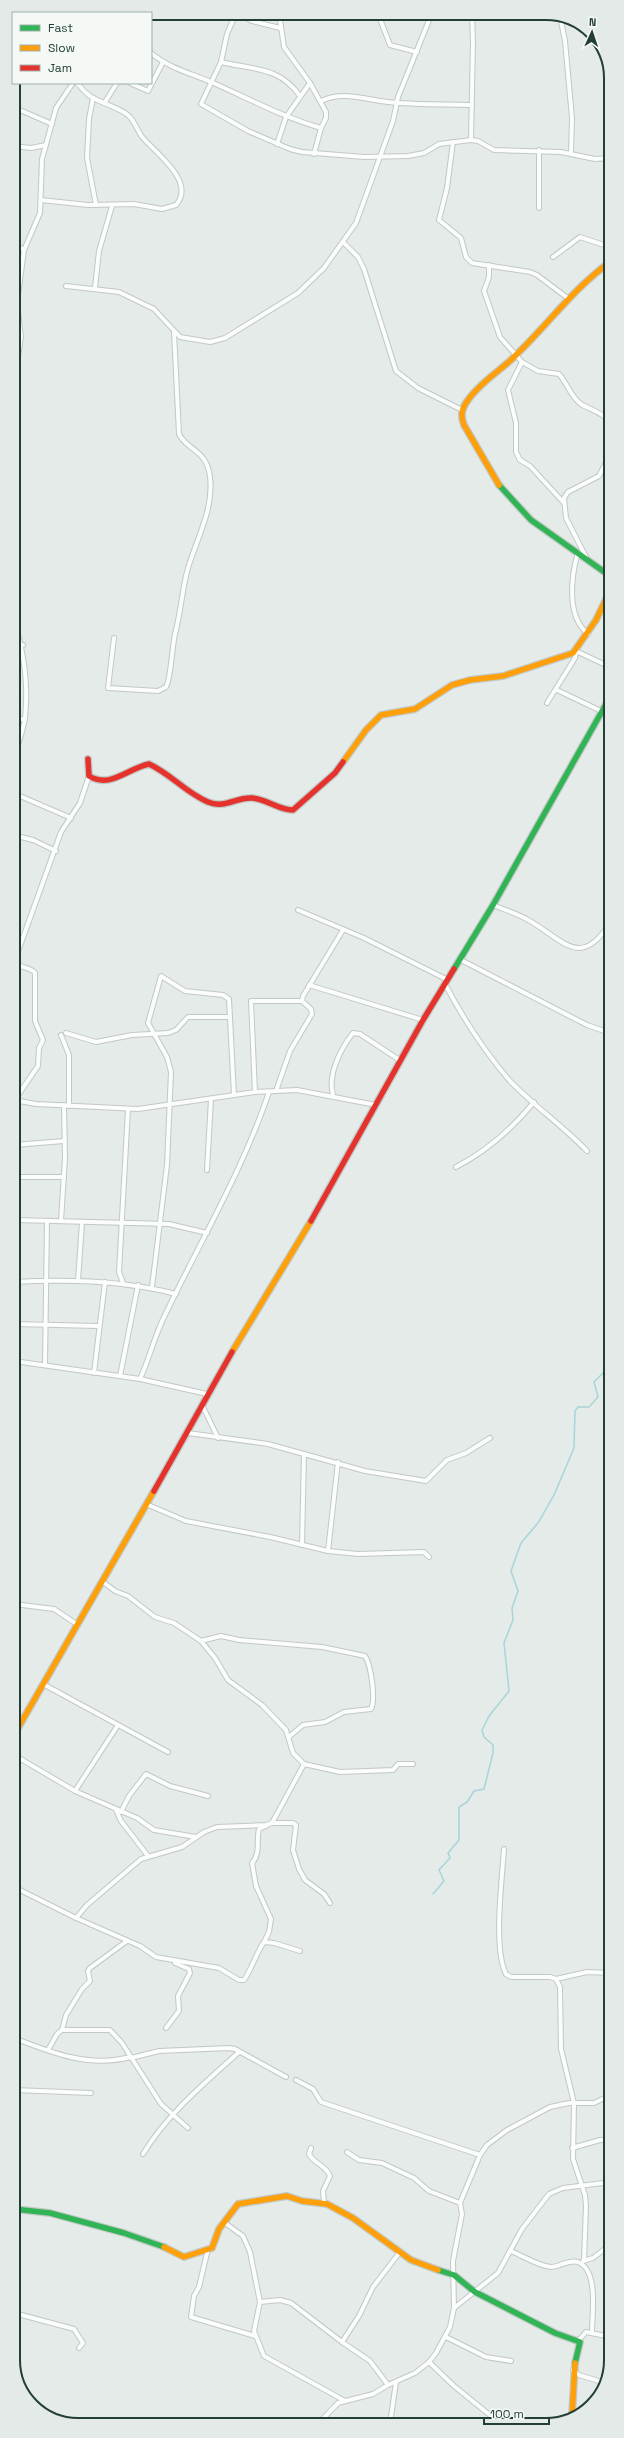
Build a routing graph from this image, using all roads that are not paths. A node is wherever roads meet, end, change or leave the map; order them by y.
1 (234, 20) edge
2 (250, 20) edge
3 (279, 20) edge
4 (380, 20) edge
5 (429, 20) edge
6 (472, 20) edge
7 (561, 22) edge
8 (280, 28) junction
9 (418, 52) junction
10 (152, 54) edge
11 (163, 62) junction
12 (221, 62) junction
13 (152, 83) edge
14 (212, 83) junction
15 (310, 83) junction
16 (72, 84) edge
17 (78, 84) edge
18 (116, 84) edge
19 (132, 84) edge
20 (152, 84) edge
21 (300, 96) junction
22 (93, 98) junction
23 (321, 101) junction
24 (105, 102) junction
25 (396, 102) junction
26 (472, 104) junction
27 (20, 111) edge
28 (286, 117) junction
29 (52, 124) junction
30 (321, 128) junction
31 (471, 140) junction
32 (453, 142) junction
33 (277, 144) junction
34 (46, 145) junction
35 (20, 147) edge
36 (539, 150) junction
37 (571, 153) junction
38 (314, 154) junction
39 (380, 157) junction
40 (604, 158) edge
41 (42, 200) junction
42 (96, 205) junction
43 (112, 206) junction
44 (539, 208) dead end
45 (344, 243) junction
46 (604, 245) edge
47 (20, 248) edge
48 (24, 250) junction
49 (553, 257) dead end
50 (489, 265) junction
51 (604, 266) edge
52 (20, 280) edge
53 (66, 286) dead end
54 (95, 288) junction
55 (569, 300) junction
56 (20, 328) edge
57 (174, 332) junction
58 (20, 344) edge
59 (516, 357) junction
60 (522, 362) junction
61 (462, 410) junction
62 (604, 419) edge
63 (604, 466) edge
64 (564, 503) junction
65 (578, 552) junction
66 (586, 557) junction
67 (604, 571) edge
68 (604, 603) edge
69 (588, 634) junction
70 (20, 636) edge
71 (114, 638) dead end
72 (23, 645) joint
73 (576, 651) junction
74 (604, 664) edge
75 (557, 690) junction
76 (547, 703) dead end
77 (604, 708) edge
78 (602, 711) junction
79 (20, 719) edge
80 (25, 719) junction
81 (20, 736) edge
82 (88, 759) dead end
83 (89, 776) junction
84 (20, 796) edge
85 (71, 818) junction
86 (20, 837) edge
87 (56, 851) junction
88 (493, 905) junction
89 (298, 910) dead end
90 (343, 930) junction
91 (604, 930) edge
92 (20, 948) edge
93 (461, 960) junction
94 (20, 966) edge
95 (447, 982) junction
96 (309, 985) junction
97 (302, 1001) junction
98 (230, 1017) junction
99 (423, 1020) junction
100 (604, 1031) edge
101 (66, 1033) dead end
102 (154, 1034) junction
103 (61, 1035) dead end
104 (400, 1061) junction
105 (276, 1091) junction
106 (20, 1092) edge
107 (255, 1092) junction
108 (269, 1092) junction
109 (234, 1095) junction
110 (333, 1095) junction
111 (211, 1099) junction
112 (20, 1101) edge
113 (534, 1102) junction
114 (171, 1104) junction
115 (376, 1104) junction
116 (66, 1105) junction
117 (128, 1109) junction
118 (64, 1141) junction
119 (20, 1145) edge
120 (587, 1151) dead end
121 (456, 1167) dead end
122 (207, 1170) dead end
123 (20, 1177) edge
124 (64, 1177) junction
125 (20, 1220) edge
126 (47, 1221) junction
127 (61, 1222) junction
128 (82, 1222) junction
129 (122, 1224) junction
130 (159, 1226) junction
131 (207, 1233) junction
132 (45, 1280) junction
133 (78, 1281) junction
134 (20, 1282) edge
135 (105, 1282) junction
136 (123, 1283) junction
137 (138, 1285) junction
138 (152, 1287) junction
139 (176, 1294) junction
140 (44, 1323) junction
141 (20, 1324) edge
142 (98, 1326) junction
143 (20, 1362) edge
144 (45, 1365) junction
145 (94, 1373) junction
146 (120, 1376) junction
147 (140, 1379) junction
148 (207, 1394) junction
149 (202, 1405) junction
150 (188, 1433) junction
151 (218, 1438) junction
152 (490, 1438) dead end
153 (304, 1454) junction
154 (338, 1462) junction
155 (146, 1504) junction
156 (302, 1545) junction
157 (328, 1551) junction
158 (429, 1557) dead end
159 (103, 1582) junction
160 (20, 1605) edge
161 (78, 1625) junction
162 (200, 1641) junction
163 (43, 1684) junction
164 (20, 1724) edge
165 (118, 1725) junction
166 (290, 1736) junction
167 (168, 1752) dead end
168 (20, 1759) edge
169 (304, 1764) junction
170 (413, 1764) dead end
171 (75, 1791) junction
172 (208, 1796) dead end
173 (115, 1810) junction
174 (121, 1812) junction
175 (272, 1823) junction
176 (266, 1825) junction
177 (196, 1837) junction
178 (504, 1849) dead end
179 (148, 1856) junction
180 (20, 1890) edge
181 (330, 1902) dead end
182 (76, 1918) junction
183 (127, 1941) junction
184 (264, 1942) junction
185 (300, 1951) dead end
186 (169, 1961) junction
187 (604, 1973) edge
188 (556, 1979) junction
189 (166, 2028) dead end
190 (62, 2030) junction
191 (20, 2040) edge
192 (48, 2050) junction
193 (239, 2052) junction
194 (130, 2057) junction
195 (286, 2077) dead end
196 (296, 2080) dead end
197 (20, 2090) edge
198 (91, 2093) dead end
199 (604, 2099) edge
200 (574, 2103) junction
201 (173, 2116) junction
202 (188, 2128) dead end
203 (604, 2140) edge
204 (311, 2148) dead end
205 (572, 2148) junction
206 (347, 2152) dead end
207 (143, 2154) dead end
208 (480, 2155) junction
209 (604, 2183) edge
210 (582, 2187) junction
211 (324, 2203) junction
212 (460, 2203) junction
213 (20, 2210) edge
214 (225, 2223) junction
215 (208, 2249) junction
216 (604, 2249) edge
217 (511, 2251) junction
218 (400, 2252) junction
219 (584, 2261) junction
220 (578, 2262) junction
221 (454, 2275) junction
222 (475, 2292) junction
223 (260, 2302) junction
224 (454, 2308) junction
225 (20, 2315) edge
226 (592, 2332) junction
227 (604, 2335) edge
228 (255, 2336) junction
229 (446, 2337) junction
230 (578, 2341) junction
231 (342, 2342) junction
232 (79, 2348) dead end
233 (511, 2361) dead end
234 (429, 2362) junction
235 (573, 2370) junction
236 (600, 2381) edge
237 (396, 2382) junction
238 (388, 2385) junction
239 (345, 2401) junction
240 (572, 2411) edge
241 (323, 2418) edge
242 (391, 2418) edge
243 (494, 2418) edge

1 - 12 street
2 - 8 street
3 - 8 street
4 - 9 street
5 - 9 street
6 - 26 street
7 - 37 street
8 - 15 street
9 - 25 street
10 - 11 street
11 - 13 street
11 - 14 street
12 - 14 street
12 - 21 street
14 - 28 street
14 - 33 street
15 - 21 street
15 - 23 street
16 - 29 street
17 - 22 street
18 - 24 street
19 - 20 street
21 - 28 street
22 - 24 street
22 - 42 street
23 - 25 street
23 - 30 street
24 - 43 street
25 - 26 street
25 - 39 street
26 - 31 street
27 - 29 street
28 - 30 street
28 - 33 street
29 - 34 street
30 - 38 street
31 - 32 street
31 - 36 street
32 - 39 street
32 - 50 street
33 - 38 street
34 - 35 street
34 - 41 street
36 - 37 street
36 - 44 street
37 - 40 street
38 - 39 street
39 - 45 street
41 - 42 street
41 - 48 street
42 - 43 street
43 - 54 street
45 - 57 street
45 - 61 street
46 - 49 street
47 - 48 street
48 - 52 street
50 - 55 street
50 - 59 street
51 - 55 street
53 - 54 street
54 - 57 street
55 - 59 street
56 - 58 street
57 - 71 street
59 - 60 street
59 - 61 street
60 - 62 street
60 - 64 street
61 - 65 street
63 - 64 street
64 - 66 street
65 - 66 street
65 - 69 street
66 - 67 street
68 - 69 street
69 - 73 street
70 - 72 street
72 - 80 street
73 - 74 street
73 - 75 street
73 - 83 street
75 - 76 street
75 - 78 street
77 - 78 street
78 - 88 street
79 - 80 street
80 - 81 street
82 - 83 street
83 - 85 street
84 - 85 street
85 - 87 street
86 - 87 street
87 - 92 street
88 - 91 street
88 - 93 street
89 - 90 street
90 - 95 street
90 - 96 street
93 - 95 street
93 - 100 street
94 - 106 street
95 - 99 street
95 - 113 street
96 - 97 street
96 - 99 street
97 - 105 street
97 - 107 street
98 - 102 street
98 - 102 street
98 - 109 street
99 - 104 street
101 - 102 street
102 - 114 street
103 - 116 street
104 - 110 street
104 - 115 street
105 - 108 street
105 - 110 street
107 - 108 street
107 - 109 street
108 - 131 street
109 - 111 street
110 - 115 street
111 - 114 street
111 - 122 street
112 - 116 street
113 - 120 street
113 - 121 street
114 - 117 street
114 - 130 street
115 - 148 street
116 - 117 street
116 - 118 street
117 - 129 street
118 - 119 street
118 - 124 street
123 - 124 street
124 - 127 street
125 - 126 street
126 - 127 street
126 - 132 street
127 - 128 street
128 - 129 street
128 - 133 street
129 - 130 street
129 - 136 street
130 - 131 street
130 - 138 street
131 - 139 street
132 - 133 street
132 - 134 street
132 - 140 street
133 - 135 street
135 - 136 street
135 - 142 street
136 - 137 street
137 - 138 street
137 - 146 street
138 - 139 street
139 - 147 street
140 - 141 street
140 - 142 street
140 - 144 street
142 - 145 street
143 - 144 street
144 - 145 street
145 - 146 street
146 - 147 street
147 - 148 street
148 - 149 street
149 - 150 street
149 - 151 street
150 - 151 street
150 - 155 street
151 - 153 street
152 - 154 street
153 - 154 street
153 - 156 street
154 - 157 street
155 - 156 street
155 - 159 street
156 - 157 street
157 - 158 street
159 - 161 street
159 - 162 street
160 - 161 street
161 - 163 street
162 - 166 street
162 - 166 street
163 - 164 street
163 - 165 street
165 - 167 street
165 - 171 street
166 - 169 street
168 - 171 street
169 - 170 street
169 - 175 street
171 - 173 street
172 - 174 street
173 - 174 street
173 - 179 street
174 - 177 street
175 - 176 street
175 - 181 street
176 - 177 street
176 - 184 street
177 - 179 street
178 - 188 street
179 - 182 street
180 - 182 street
182 - 183 street
183 - 186 street
183 - 190 street
184 - 185 street
184 - 186 street
186 - 189 street
187 - 188 street
188 - 200 street
190 - 192 street
190 - 194 street
191 - 192 street
192 - 194 street
193 - 194 street
193 - 195 street
193 - 201 street
194 - 201 street
196 - 208 street
197 - 198 street
199 - 200 street
200 - 205 street
200 - 208 street
201 - 202 street
201 - 207 street
203 - 205 street
204 - 211 street
205 - 210 street
206 - 212 street
208 - 212 street
209 - 210 street
210 - 217 street
210 - 219 street
211 - 214 street
211 - 218 street
212 - 221 street
213 - 215 street
214 - 215 street
214 - 223 street
215 - 228 street
216 - 219 street
217 - 220 street
217 - 222 street
218 - 221 street
218 - 231 street
219 - 220 street
220 - 226 street
221 - 222 street
221 - 224 street
222 - 224 street
222 - 230 street
223 - 228 street
223 - 231 street
224 - 229 street
225 - 232 street
226 - 227 street
226 - 230 street
228 - 239 street
229 - 233 street
229 - 234 street
230 - 235 street
231 - 238 street
234 - 237 street
234 - 243 street
235 - 236 street
235 - 240 street
237 - 238 street
237 - 242 street
238 - 239 street
239 - 241 street

